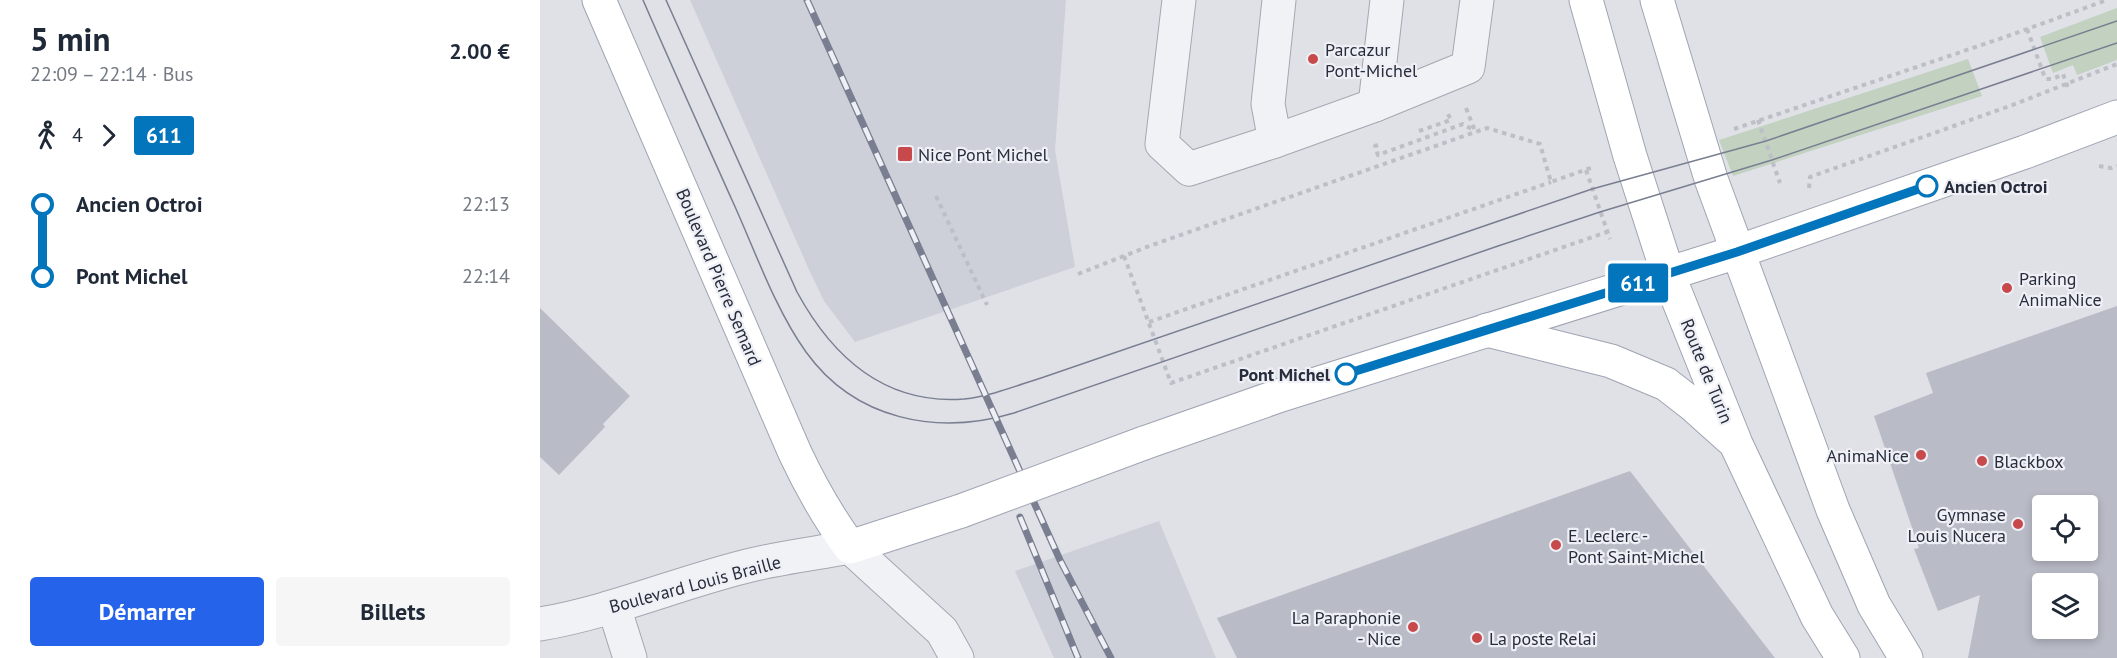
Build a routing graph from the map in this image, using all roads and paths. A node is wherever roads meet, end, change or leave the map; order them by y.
1 (599, 0) edge
2 (1179, 0) edge
3 (1279, 0) edge
4 (1387, 0) edge
5 (1477, 0) edge
6 (1586, 0) edge
7 (1657, 0) edge
8 (2107, 0) edge
9 (2027, 29) junction
10 (2117, 64) edge
11 (1437, 80) junction
12 (2066, 83) junction
13 (2069, 91) dead end
14 (1375, 105) junction
15 (2117, 117) edge
16 (1758, 120) junction
17 (1731, 130) dead end
18 (1418, 131) dead end
19 (1475, 132) junction
20 (1275, 141) junction
21 (1386, 142) dead end
22 (1595, 166) dead end
23 (1586, 170) junction
24 (1551, 182) junction
25 (1780, 183) dead end
26 (936, 196) dead end
27 (1808, 227) junction
28 (1607, 232) junction
29 (1610, 239) dead end
30 (1737, 252) junction
31 (1124, 256) junction
32 (1078, 274) dead end
33 (1668, 274) junction
34 (987, 305) dead end
35 (1149, 322) junction
36 (1485, 330) junction
37 (1736, 444) junction
38 (850, 547) junction
39 (614, 607) junction
40 (540, 624) edge
41 (630, 658) edge
42 (957, 658) edge
43 (1843, 658) edge
44 (1906, 658) edge

1 - 38 main road, Boulevard Pierre Semard
2 - 20 street
3 - 20 street
4 - 14 street
5 - 11 street
6 - 33 main road, Route de Turin
7 - 30 main road
8 - 9 path
9 - 12 path
9 - 16 path
10 - 12 path
11 - 14 street
11 - 18 path
12 - 13 path
12 - 27 path
14 - 20 street
15 - 27 main road
16 - 17 path
16 - 25 path
19 - 21 path
19 - 24 path
19 - 31 path
22 - 23 path
23 - 24 path
23 - 28 path
24 - 35 path
26 - 34 path
27 - 30 main road
28 - 29 path
28 - 35 path
30 - 33 main road
30 - 44 main road
31 - 32 path
31 - 35 path
33 - 36 main road
33 - 37 main road, Route de Turin
36 - 37 main road
36 - 38 main road, bridge
37 - 43 main road, Route de Turin
38 - 39 street, Boulevard Louis Braille
38 - 42 street
39 - 40 street, Boulevard Louis Braille
39 - 41 street

